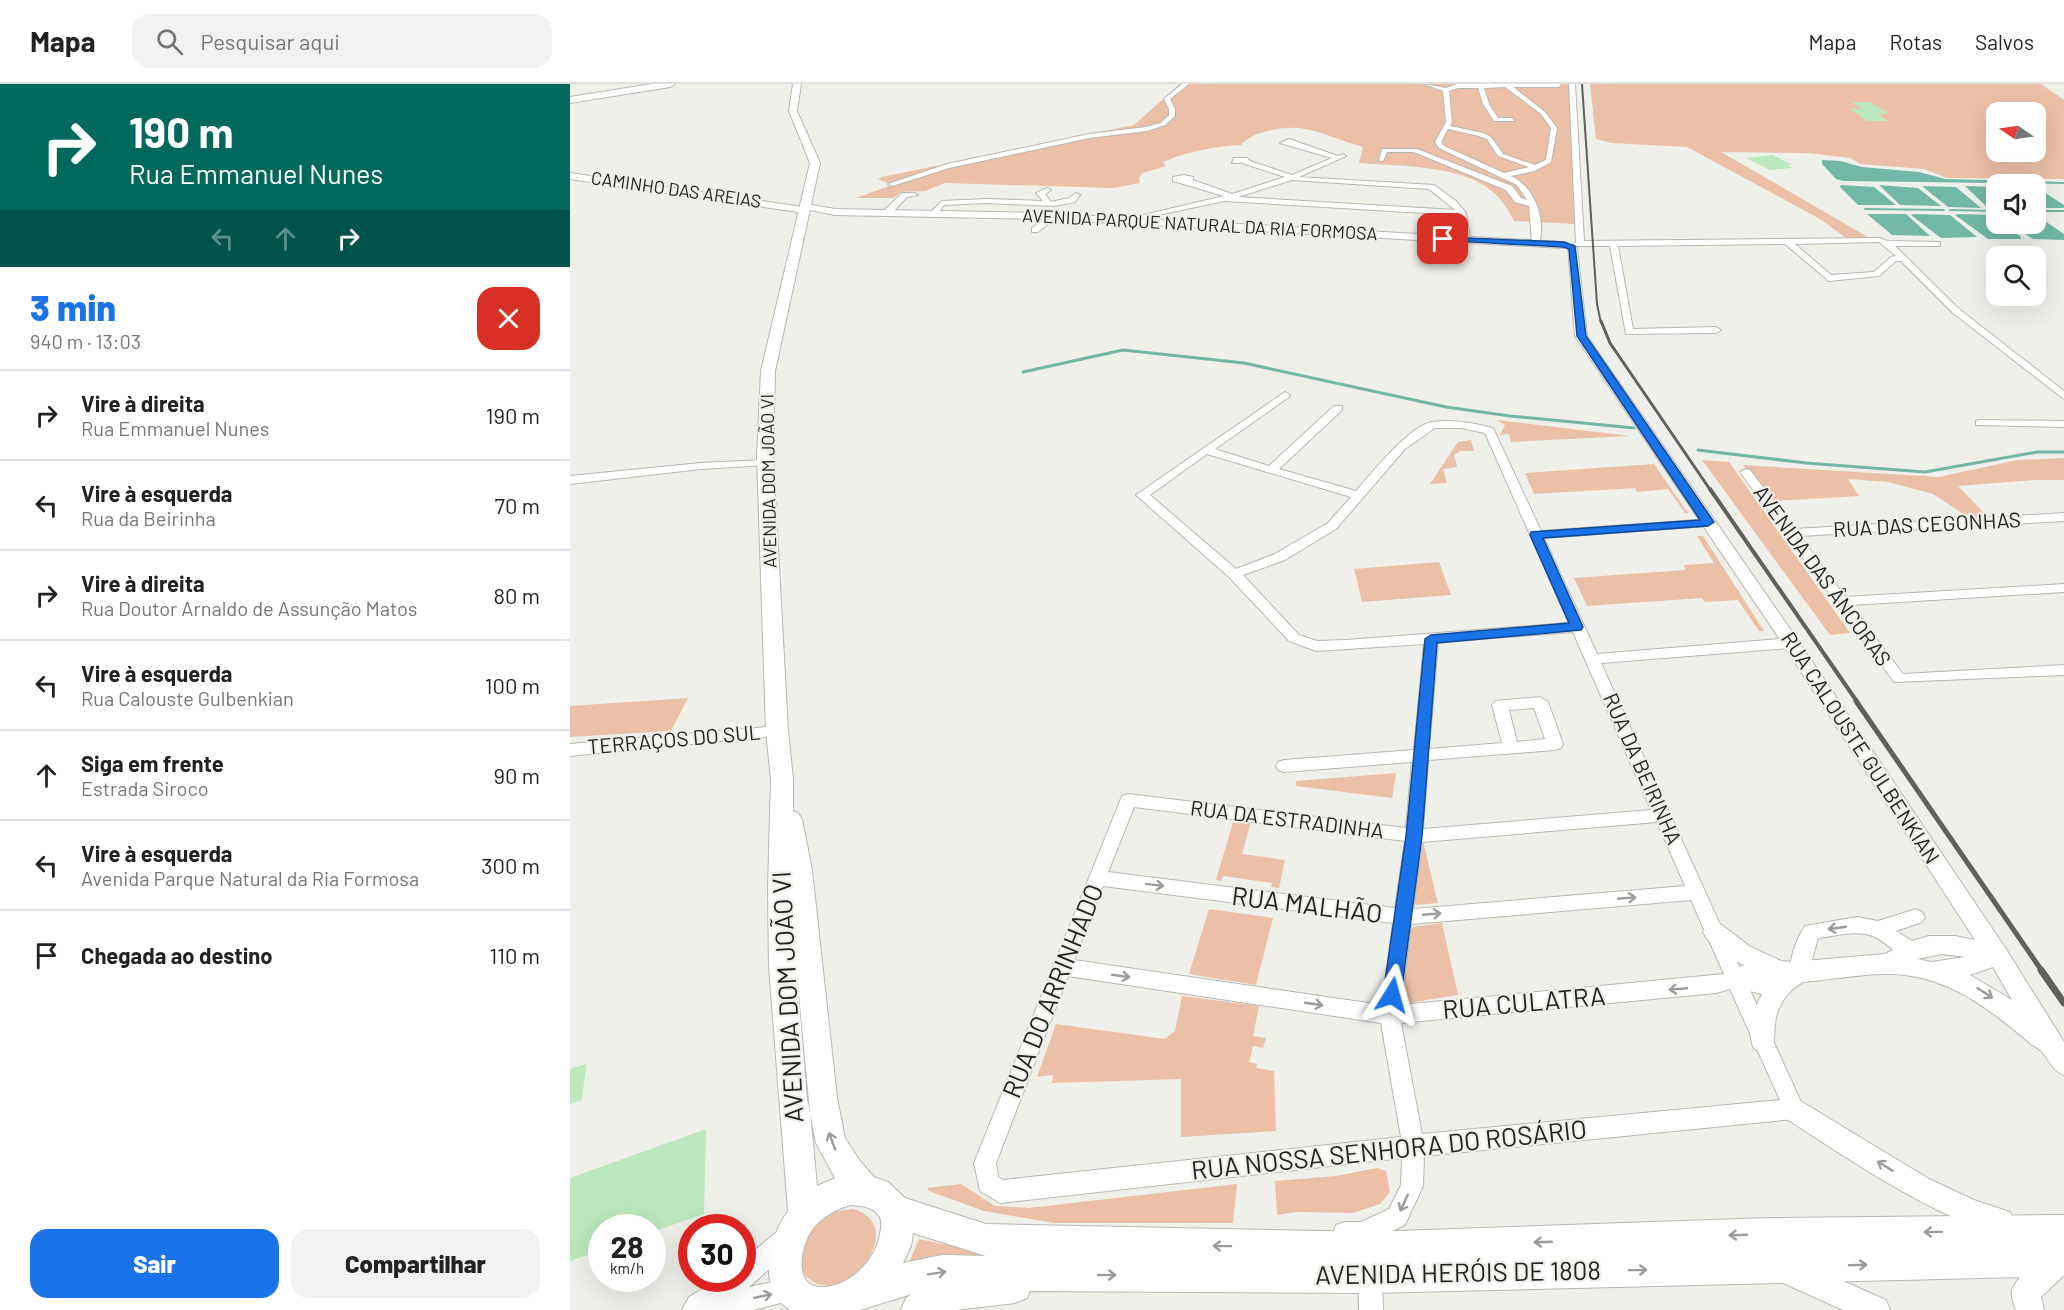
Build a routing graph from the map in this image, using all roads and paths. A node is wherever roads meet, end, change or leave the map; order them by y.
1 (670, 84) edge
2 (797, 84) edge
3 (1186, 84) edge
4 (1572, 84) edge
5 (1431, 85) edge
6 (1506, 85) edge
7 (1457, 86) junction
8 (1481, 86) junction
9 (1559, 86) edge
10 (1446, 90) junction
11 (570, 100) edge
12 (1512, 120) dead end
13 (1446, 127) junction
14 (1294, 144) dead end
15 (1381, 160) dead end
16 (1245, 162) dead end
17 (1535, 168) junction
18 (1506, 175) junction
19 (570, 176) edge
20 (1291, 178) junction
21 (1188, 181) dead end
22 (892, 184) dead end
23 (1047, 190) dead end
24 (972, 194) dead end
25 (1247, 194) junction
26 (914, 195) dead end
27 (1076, 195) dead end
28 (934, 197) dead end
29 (1230, 199) junction
30 (965, 201) junction
31 (1254, 201) junction
32 (942, 203) junction
33 (1048, 203) junction
34 (788, 205) junction
35 (1534, 205) junction
36 (806, 209) junction
37 (888, 212) junction
38 (822, 213) junction
39 (934, 213) junction
40 (1462, 213) junction
41 (1041, 216) junction
42 (1054, 217) junction
43 (1126, 220) junction
44 (1035, 230) dead end
45 (1466, 240) junction
46 (1788, 242) junction
47 (1536, 243) junction
48 (1887, 243) junction
49 (1614, 244) junction
50 (1937, 244) dead end
51 (1574, 245) junction
52 (1904, 258) junction
53 (1716, 330) dead end
54 (1285, 395) dead end
55 (2064, 396) edge
56 (1338, 408) dead end
57 (1980, 423) dead end
58 (2064, 424) edge
59 (1208, 451) junction
60 (765, 456) junction
61 (1270, 470) junction
62 (1746, 472) dead end
63 (570, 480) edge
64 (1359, 496) junction
65 (2064, 517) edge
66 (1708, 522) junction
67 (1791, 533) junction
68 (1536, 535) junction
69 (1234, 574) junction
70 (2064, 588) edge
71 (1842, 601) junction
72 (1577, 627) junction
73 (1431, 639) junction
74 (1791, 643) junction
75 (1593, 659) junction
76 (2064, 670) edge
77 (777, 731) junction
78 (1511, 748) dead end
79 (570, 750) edge
80 (1421, 756) junction
81 (1284, 766) dead end
82 (782, 779) junction
83 (1128, 800) joint
84 (1662, 815) junction
85 (1414, 836) junction
86 (1097, 878) junction
87 (1696, 892) junction
88 (1970, 914) junction
89 (1403, 917) junction
90 (1916, 917) dead end
91 (1878, 929) junction
92 (1714, 932) junction
93 (1942, 944) junction
94 (1910, 950) junction
95 (1998, 956) junction
96 (1890, 963) junction
97 (1063, 967) junction
98 (1929, 971) junction
99 (1787, 974) junction
100 (1736, 979) junction
101 (1390, 1015) junction
102 (1763, 1041) junction
103 (2058, 1055) edge
104 (1794, 1108) junction
105 (1413, 1146) junction
106 (988, 1183) joint
107 (864, 1189) junction
108 (895, 1211) junction
109 (797, 1225) junction
110 (2055, 1246) edge
111 (1271, 1247) junction
112 (756, 1264) edge
113 (1779, 1267) junction
114 (1048, 1275) junction
115 (1370, 1276) junction
116 (874, 1288) edge
117 (720, 1292) edge
118 (802, 1300) edge
119 (693, 1310) edge
120 (918, 1310) edge
121 (1371, 1310) edge
122 (1876, 1310) edge
123 (2030, 1310) edge

1 - 11 main road
2 - 36 main road, AVENIDA DOM JOÃO VI
3 - 22 street
4 - 51 street
5 - 7 street
5 - 10 street
6 - 8 street
6 - 9 street
6 - 17 street
7 - 8 street
7 - 10 street
8 - 12 street
10 - 13 street
13 - 17 street
13 - 18 street
14 - 20 street
15 - 35 street
16 - 20 street
17 - 18 street
18 - 35 street
19 - 34 street, CAMINHO DAS AREIAS
20 - 25 street
20 - 40 street
21 - 29 street
23 - 33 street
24 - 30 street
25 - 29 street
25 - 31 street
26 - 37 street
27 - 33 street
28 - 32 street
29 - 31 street
29 - 43 street
30 - 32 street
30 - 33 street
31 - 40 street
32 - 39 street
33 - 41 street
34 - 36 street, CAMINHO DAS AREIAS
34 - 36 street
35 - 47 street
36 - 38 street
36 - 38 street, CAMINHO DAS AREIAS
36 - 60 main road, AVENIDA DOM JOÃO VI
37 - 38 street, AVENIDA PARQUE NATURAL DA RIA FORMOSA
37 - 39 street, AVENIDA PARQUE NATURAL DA RIA FORMOSA
39 - 41 street, AVENIDA PARQUE NATURAL DA RIA FORMOSA
40 - 45 street
41 - 42 street, AVENIDA PARQUE NATURAL DA RIA FORMOSA
42 - 43 street, AVENIDA PARQUE NATURAL DA RIA FORMOSA
42 - 44 street
43 - 45 street, AVENIDA PARQUE NATURAL DA RIA FORMOSA
45 - 47 street, AVENIDA PARQUE NATURAL DA RIA FORMOSA
46 - 48 street
46 - 49 street
46 - 52 street
47 - 51 street, AVENIDA PARQUE NATURAL DA RIA FORMOSA
48 - 50 street
48 - 52 street
49 - 51 street
49 - 53 street
51 - 66 street, RUA CALOUSTE GULBENKIAN
52 - 55 street
54 - 59 street
56 - 61 street
57 - 58 street
59 - 61 street
59 - 69 street
60 - 63 street
60 - 77 main road, AVENIDA DOM JOÃO VI
61 - 64 street
62 - 67 street, AVENIDA DAS ÂNCORAS
64 - 68 street, RUA DA BEIRINHA
64 - 69 street
65 - 67 street, RUA DAS CEGONHAS
66 - 68 street
66 - 74 street, RUA CALOUSTE GULBENKIAN
67 - 71 street, AVENIDA DAS ÂNCORAS
68 - 72 street, RUA DA BEIRINHA
69 - 73 street
70 - 71 street
71 - 76 street, AVENIDA DAS ÂNCORAS
72 - 73 street
72 - 75 street, RUA DA BEIRINHA
73 - 80 street
74 - 75 street
74 - 88 street, RUA CALOUSTE GULBENKIAN
75 - 84 street, RUA DA BEIRINHA
77 - 79 street, TERRAÇOS DO SUL
77 - 82 main road, AVENIDA DOM JOÃO VI
78 - 80 street
80 - 81 street
80 - 85 street
107 -> 82 main road, AVENIDA DOM JOÃO VI
82 - 109 main road, AVENIDA DOM JOÃO VI
83 - 85 street, RUA DA ESTRADINHA
83 - 86 street, RUA DO ARRINHADO
84 - 85 street, RUA DA ESTRADINHA
84 - 87 street, RUA DA BEIRINHA
85 - 89 street
86 -> 89 street, RUA MALHÃO
86 - 97 street, RUA DO ARRINHADO
89 -> 87 street, RUA MALHÃO
87 - 92 street, RUA DA BEIRINHA
88 - 93 street
88 - 95 street, RUA CALOUSTE GULBENKIAN
89 - 101 street
90 - 91 street
91 - 94 street
91 -> 99 street
92 - 99 street
92 - 100 street, RUA DA BEIRINHA
93 - 94 street
93 - 95 street
94 - 96 street
95 - 98 street
95 - 103 street, RUA CALOUSTE GULBENKIAN
96 - 98 street
96 - 99 street
97 -> 101 street, RUA CULATRA
97 - 106 street, RUA DO ARRINHADO
98 -> 103 street
99 - 100 street
99 - 102 street
100 -> 101 street, RUA CULATRA
100 - 102 street, RUA DA BEIRINHA
101 - 105 street
102 - 104 street, RUA DA BEIRINHA
104 - 105 street, RUA NOSSA SENHORA DO ROSÁRIO
110 -> 104 street
105 - 106 street, RUA NOSSA SENHORA DO ROSÁRIO
105 -> 111 street
107 - 108 main road
107 - 109 main road
111 -> 108 main road, AVENIDA HERÓIS DE 1808
108 - 116 main road
109 - 112 street
109 - 118 main road
110 -> 111 main road, AVENIDA HERÓIS DE 1808
113 -> 110 main road, AVENIDA HERÓIS DE 1808
110 - 123 street
115 -> 113 main road, AVENIDA HERÓIS DE 1808
113 - 122 street
114 -> 115 main road, AVENIDA HERÓIS DE 1808
116 -> 114 main road, AVENIDA HERÓIS DE 1808
114 - 120 main road
115 - 121 street
116 - 118 main road
117 - 119 street
119 -> 118 street

